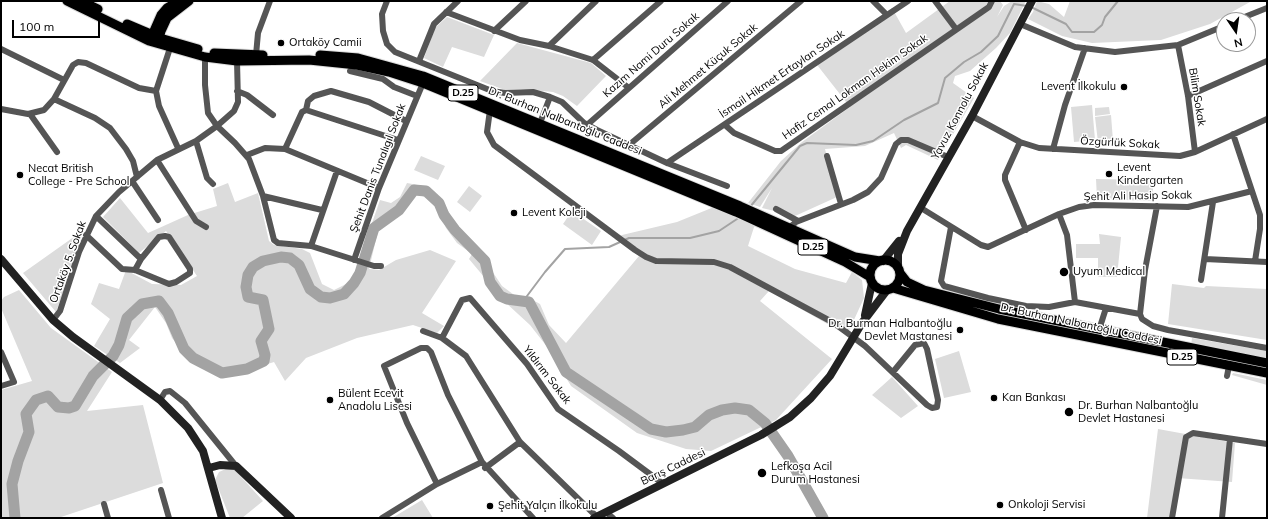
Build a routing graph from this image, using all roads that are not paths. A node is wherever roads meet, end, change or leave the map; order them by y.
1 (67, 1) edge
2 (81, 1) edge
3 (179, 1) edge
4 (189, 1) edge
5 (270, 1) edge
6 (458, 1) edge
7 (526, 1) edge
8 (596, 1) edge
9 (661, 1) edge
10 (728, 1) edge
11 (801, 1) edge
12 (873, 1) edge
13 (908, 1) edge
14 (935, 1) edge
15 (1032, 1) edge
16 (384, 2) edge
17 (992, 2) edge
18 (1267, 8) edge
19 (446, 12) junction
20 (1256, 12) edge
21 (887, 15) junction
22 (158, 20) junction
23 (1020, 24) junction
24 (132, 26) junction
25 (956, 29) junction
26 (1216, 29) edge
27 (494, 30) junction
28 (155, 39) junction
29 (171, 45) junction
30 (1178, 45) junction
31 (549, 46) junction
32 (1085, 48) junction
33 (1, 49) edge
34 (256, 55) junction
35 (205, 57) junction
36 (594, 60) junction
37 (237, 61) junction
38 (419, 61) junction
39 (1267, 61) edge
40 (350, 71) dead end
41 (64, 80) junction
42 (423, 83) junction
43 (629, 88) junction
44 (156, 91) junction
45 (237, 91) junction
46 (417, 96) junction
47 (1188, 96) junction
48 (550, 97) junction
49 (54, 99) junction
50 (4, 109) edge
51 (306, 110) junction
52 (490, 110) junction
53 (30, 114) junction
54 (272, 115) dead end
55 (1, 116) edge
56 (972, 116) junction
57 (1267, 119) edge
58 (406, 121) junction
59 (540, 123) junction
60 (587, 125) junction
61 (725, 125) junction
62 (217, 126) junction
63 (1233, 134) junction
64 (398, 140) junction
65 (196, 141) junction
66 (1020, 142) junction
67 (629, 145) junction
68 (178, 148) junction
69 (285, 149) junction
70 (1053, 149) junction
71 (57, 152) dead end
72 (1195, 152) junction
73 (247, 155) junction
74 (827, 156) dead end
75 (948, 158) junction
76 (157, 160) junction
77 (667, 163) junction
78 (337, 171) junction
79 (134, 179) junction
80 (213, 184) dead end
81 (727, 186) dead end
82 (379, 188) junction
83 (1252, 191) junction
84 (263, 196) junction
85 (1213, 202) junction
86 (841, 204) junction
87 (1157, 206) junction
88 (921, 208) junction
89 (738, 209) junction
90 (776, 209) dead end
91 (322, 210) junction
92 (1059, 214) junction
93 (96, 216) junction
94 (756, 217) junction
95 (158, 220) dead end
96 (798, 221) junction
97 (951, 227) junction
98 (206, 228) dead end
99 (789, 228) junction
100 (1026, 230) junction
101 (907, 232) junction
102 (86, 235) junction
103 (310, 246) junction
104 (1, 259) edge
105 (141, 259) junction
106 (1205, 259) junction
107 (356, 261) junction
108 (881, 261) junction
109 (1255, 261) junction
110 (1267, 262) edge
111 (381, 266) dead end
112 (135, 270) junction
113 (899, 271) junction
114 (871, 280) junction
115 (1201, 280) dead end
116 (890, 289) junction
117 (1074, 302) junction
118 (1106, 308) junction
119 (1140, 314) junction
120 (53, 320) junction
121 (862, 323) junction
122 (1099, 330) junction
123 (422, 331) dead end
124 (854, 337) junction
125 (442, 338) junction
126 (1267, 348) edge
127 (1, 352) edge
128 (1267, 363) edge
129 (1229, 366) junction
130 (892, 372) junction
131 (1267, 372) edge
132 (1227, 376) dead end
133 (1, 386) edge
134 (160, 400) junction
135 (1230, 440) junction
136 (520, 442) junction
137 (1267, 444) edge
138 (484, 465) junction
139 (236, 466) junction
140 (209, 468) junction
141 (437, 484) junction
142 (662, 484) junction
143 (161, 490) dead end
144 (104, 504) dead end
145 (606, 512) junction
146 (595, 517) edge
147 (108, 518) edge
148 (169, 518) edge
149 (222, 518) edge
150 (291, 518) edge
151 (382, 518) edge
152 (533, 518) edge
153 (613, 518) edge
154 (1172, 518) edge
155 (1222, 518) edge

1 - 28 main road, D.25
2 - 24 main road, D.25
3 - 22 main road
4 - 28 main road
5 - 34 street
6 - 19 street
7 - 27 street
8 - 31 street
9 - 36 street
10 - 43 street, Kazım Nami Duru Sokak
11 - 67 street, Ali Mehmet Küçuk Sokak
12 - 21 street
13 - 21 street, İsmail Hikmet Ertaylan Sokak
14 - 25 street
15 - 23 street, Yavuz Konnolu Sokak
16 - 38 street
17 - 25 street, Hafiz Cemal Lokman Hekim Sokak
18 - 20 street
19 - 27 street
19 - 38 street
21 - 61 street, İsmail Hikmet Ertaylan Sokak
22 - 24 main road
22 - 28 main road
23 - 32 street
23 - 56 street, Yavuz Konnolu Sokak
24 - 28 main road, D.25
25 - 61 street, Hafiz Cemal Lokman Hekim Sokak
26 - 30 street
27 - 31 street
28 - 29 main road, D.25
29 - 34 main road, Dr. Burhan Nalbantoğlu Caddesi / D.25
29 - 35 main road, Dr. Burhan Nalbantoğlu Caddesi / D.25
29 - 44 street
30 - 32 street
30 - 47 street, Bilim Sokak
31 - 36 street
32 - 70 street
33 - 41 street
34 - 59 main road, Dr. Burhan Nalbantoğlu Caddesi / D.25
35 - 37 main road, Dr. Burhan Nalbantoğlu Caddesi / D.25
35 - 62 street
36 - 43 street
37 - 42 main road, Dr. Burhan Nalbantoğlu Caddesi / D.25
37 - 45 street, Ortaköy 5. Sokak
38 - 48 street
39 - 47 street
40 - 46 street
41 - 44 street
41 - 49 street
42 - 46 street, Şehit Danis Tunalıgıl Sokak
42 - 52 main road, Dr. Burhan Nalbantoğlu Caddesi / D.25
43 - 60 street, Kazım Nami Duru Sokak
44 - 68 street
45 - 54 street
45 - 62 street, Ortaköy 5. Sokak
46 - 58 street, Şehit Danis Tunalıgıl Sokak
47 - 72 street, Bilim Sokak
48 - 59 street
48 - 60 street
49 - 53 street
49 - 79 street
50 - 53 street
50 - 55 street
51 - 58 street
51 - 64 street
51 - 69 street
52 - 89 main road, Dr. Burhan Nalbantoğlu Caddesi / D.25
52 - 124 street
53 - 71 street
56 - 66 street, Özgürlük Sokak
56 - 75 street, Yavuz Konnolu Sokak
57 - 63 street, Özgürlük Sokak
58 - 64 street, Şehit Danis Tunalıgıl Sokak
59 - 89 main road, Dr. Burhan Nalbantoğlu Caddesi / D.25
60 - 67 street
61 - 77 street, İsmail Hikmet Ertaylan Sokak
62 - 65 street, Ortaköy 5. Sokak
62 - 73 street
63 - 72 street, Özgürlük Sokak
63 - 83 street
64 - 82 street, Şehit Danis Tunalıgıl Sokak
65 - 68 street, Ortaköy 5. Sokak
65 - 80 street
66 - 70 street, Özgürlük Sokak
66 - 100 street
67 - 77 street
68 - 76 street, Ortaköy 5. Sokak
69 - 73 street
69 - 78 street
70 - 72 street, Özgürlük Sokak
73 - 84 street
74 - 86 street
75 - 86 street
75 - 88 street, Yavuz Konnolu Sokak
76 - 79 street, Ortaköy 5. Sokak
76 - 98 street
77 - 81 street
78 - 82 street
78 - 91 street
79 - 93 street, Ortaköy 5. Sokak
79 - 95 street
82 - 107 street, Şehit Danis Tunalıgıl Sokak
83 - 85 street, Şehit Ali Hasip Sokak
83 - 109 street
84 - 91 street
84 - 103 street
85 - 87 street, Şehit Ali Hasip Sokak
85 - 106 street
86 - 96 street
87 - 92 street, Şehit Ali Hasip Sokak
87 - 119 street
88 - 97 street, Şehit Ali Hasip Sokak
88 - 101 street, Yavuz Konnolu Sokak
89 - 94 main road, Dr. Burhan Nalbantoğlu Caddesi / D.25
90 - 96 street
91 - 103 street
92 - 100 street, Şehit Ali Hasip Sokak
92 - 117 street
93 - 102 street, Ortaköy 5. Sokak
93 - 105 street
94 - 99 main road, Dr. Burhan Nalbantoğlu Caddesi / D.25
94 - 114 main road, Dr. Burhan Nalbantoğlu Caddesi / D.25
96 - 99 street
97 - 100 street, Şehit Ali Hasip Sokak
97 - 117 street
99 - 108 main road, Dr. Burhan Nalbantoğlu Caddesi / D.25
101 - 108 street, Yavuz Konnolu Sokak
101 - 113 street, Yavuz Konnolu Sokak
102 - 112 street
102 - 120 street, Ortaköy 5. Sokak
103 - 107 street
104 - 120 street
105 - 112 street
105 - 112 street
106 - 109 street
106 - 115 street
107 - 111 street
108 - 113 main road, D.25
108 - 114 main road
109 - 110 street
113 - 116 main road
113 - 122 main road, Dr. Burhan Nalbantoğlu Caddesi / D.25
114 - 116 main road, D.25
114 - 121 street
116 - 121 street
116 - 129 main road, Dr. Burhan Nalbantoğlu Caddesi / D.25
117 - 118 street
118 - 119 street
118 - 122 street
119 - 126 street
120 - 134 street
121 - 124 street, Barış Caddesi
122 - 128 main road, Dr. Burhan Nalbantoğlu Caddesi / D.25
123 - 125 street
124 - 130 street
124 - 142 street, Barış Caddesi
125 - 136 street
125 - 142 street, Yıldırım Sokak
127 - 133 street
129 - 131 main road, Dr. Burhan Nalbantoğlu Caddesi / D.25
129 - 132 street
130 - 130 street
134 - 139 street
134 - 140 street
135 - 137 street
135 - 154 street
135 - 155 street
136 - 138 street
136 - 146 street
138 - 141 street
138 - 141 street
138 - 152 street
139 - 140 street
139 - 150 street
140 - 149 street
141 - 151 street
142 - 145 street, Barış Caddesi
143 - 148 street
144 - 147 street
145 - 146 street, Barış Caddesi
145 - 153 street

